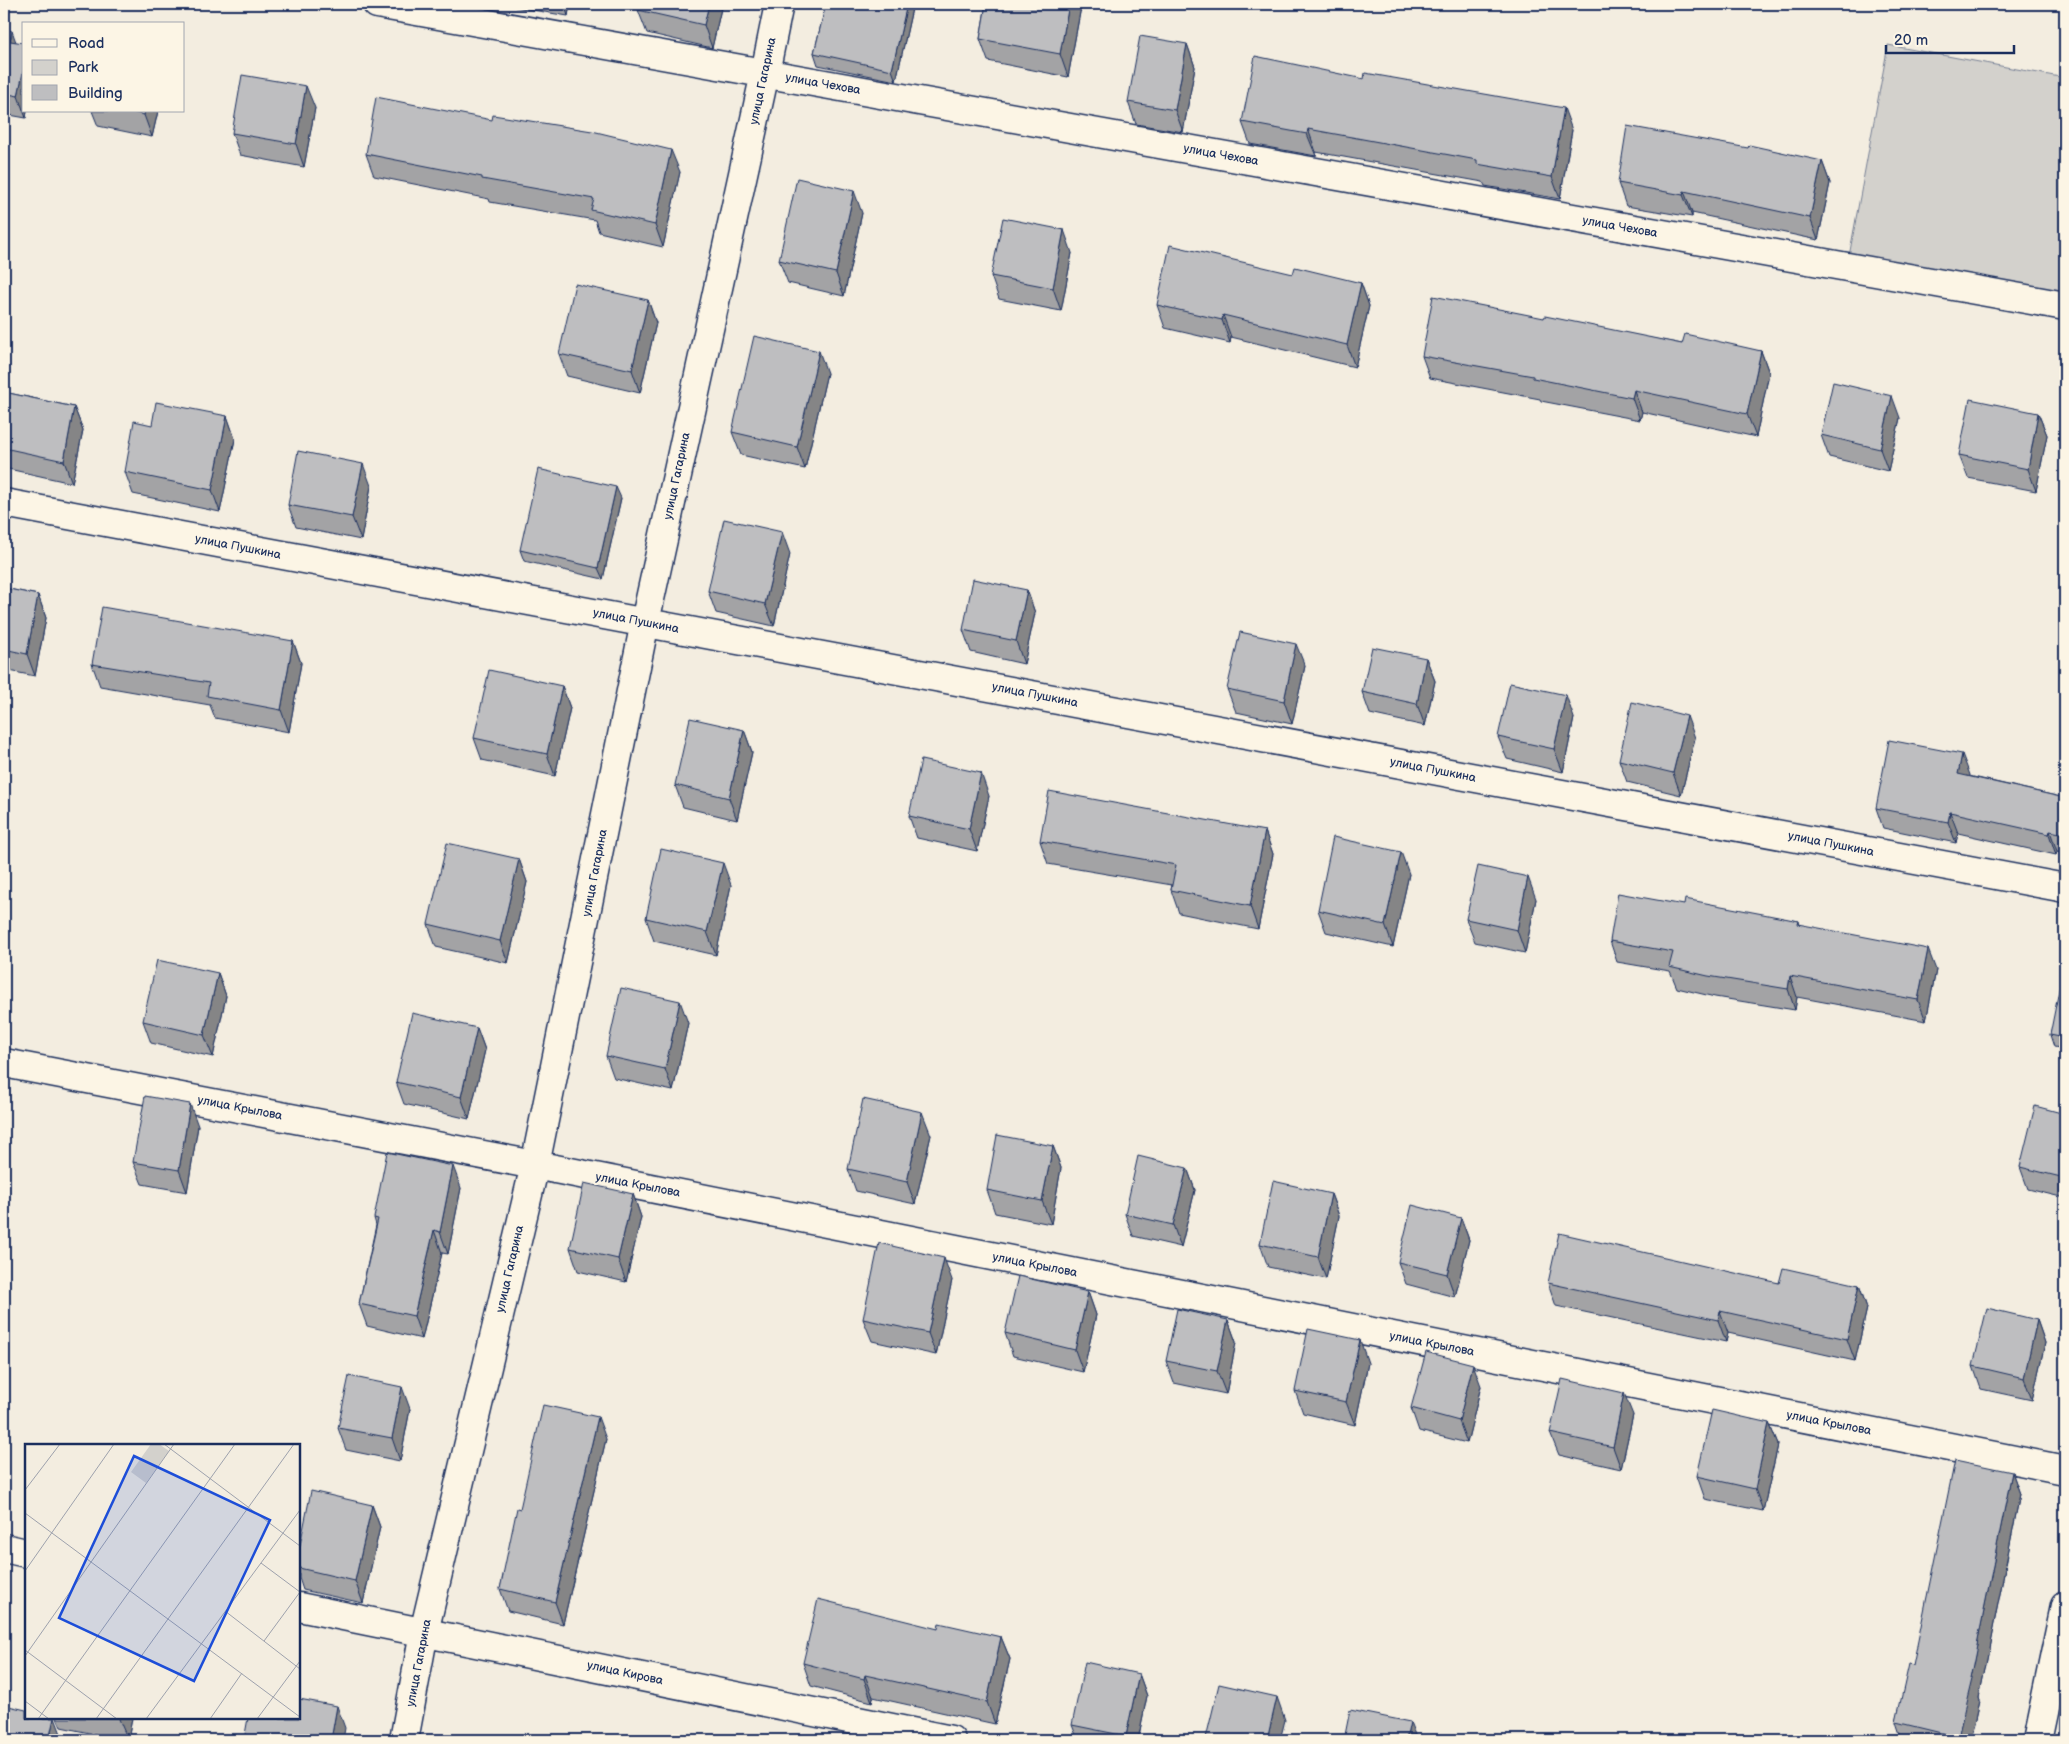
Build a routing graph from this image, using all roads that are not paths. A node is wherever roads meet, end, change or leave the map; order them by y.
1 (377, 4) edge
2 (779, 4) edge
3 (765, 73) junction
4 (2065, 306) edge
5 (4, 503) edge
6 (646, 622) junction
7 (2065, 888) edge
8 (4, 1063) edge
9 (535, 1165) junction
10 (2065, 1470) edge
11 (4, 1548) edge
12 (25, 1553) edge
13 (2065, 1606) edge
14 (300, 1607) edge
15 (424, 1632) junction
16 (887, 1734) edge
17 (404, 1740) edge
18 (951, 1740) edge
19 (2036, 1740) edge

1 - 3 street, улица Чехова
2 - 3 street, улица Гагарина
3 - 4 street, улица Чехова
3 - 6 street, улица Гагарина
5 - 6 street, улица Пушкина
6 - 7 street, улица Пушкина
6 - 9 street, улица Гагарина
8 - 9 street, улица Крылова
9 - 10 street, улица Крылова
9 - 15 street, улица Гагарина
11 - 12 street
13 - 19 street
14 - 15 street, улица Кирова
15 - 16 street, улица Кирова
15 - 17 street, улица Гагарина
16 - 18 street, улица Кирова

